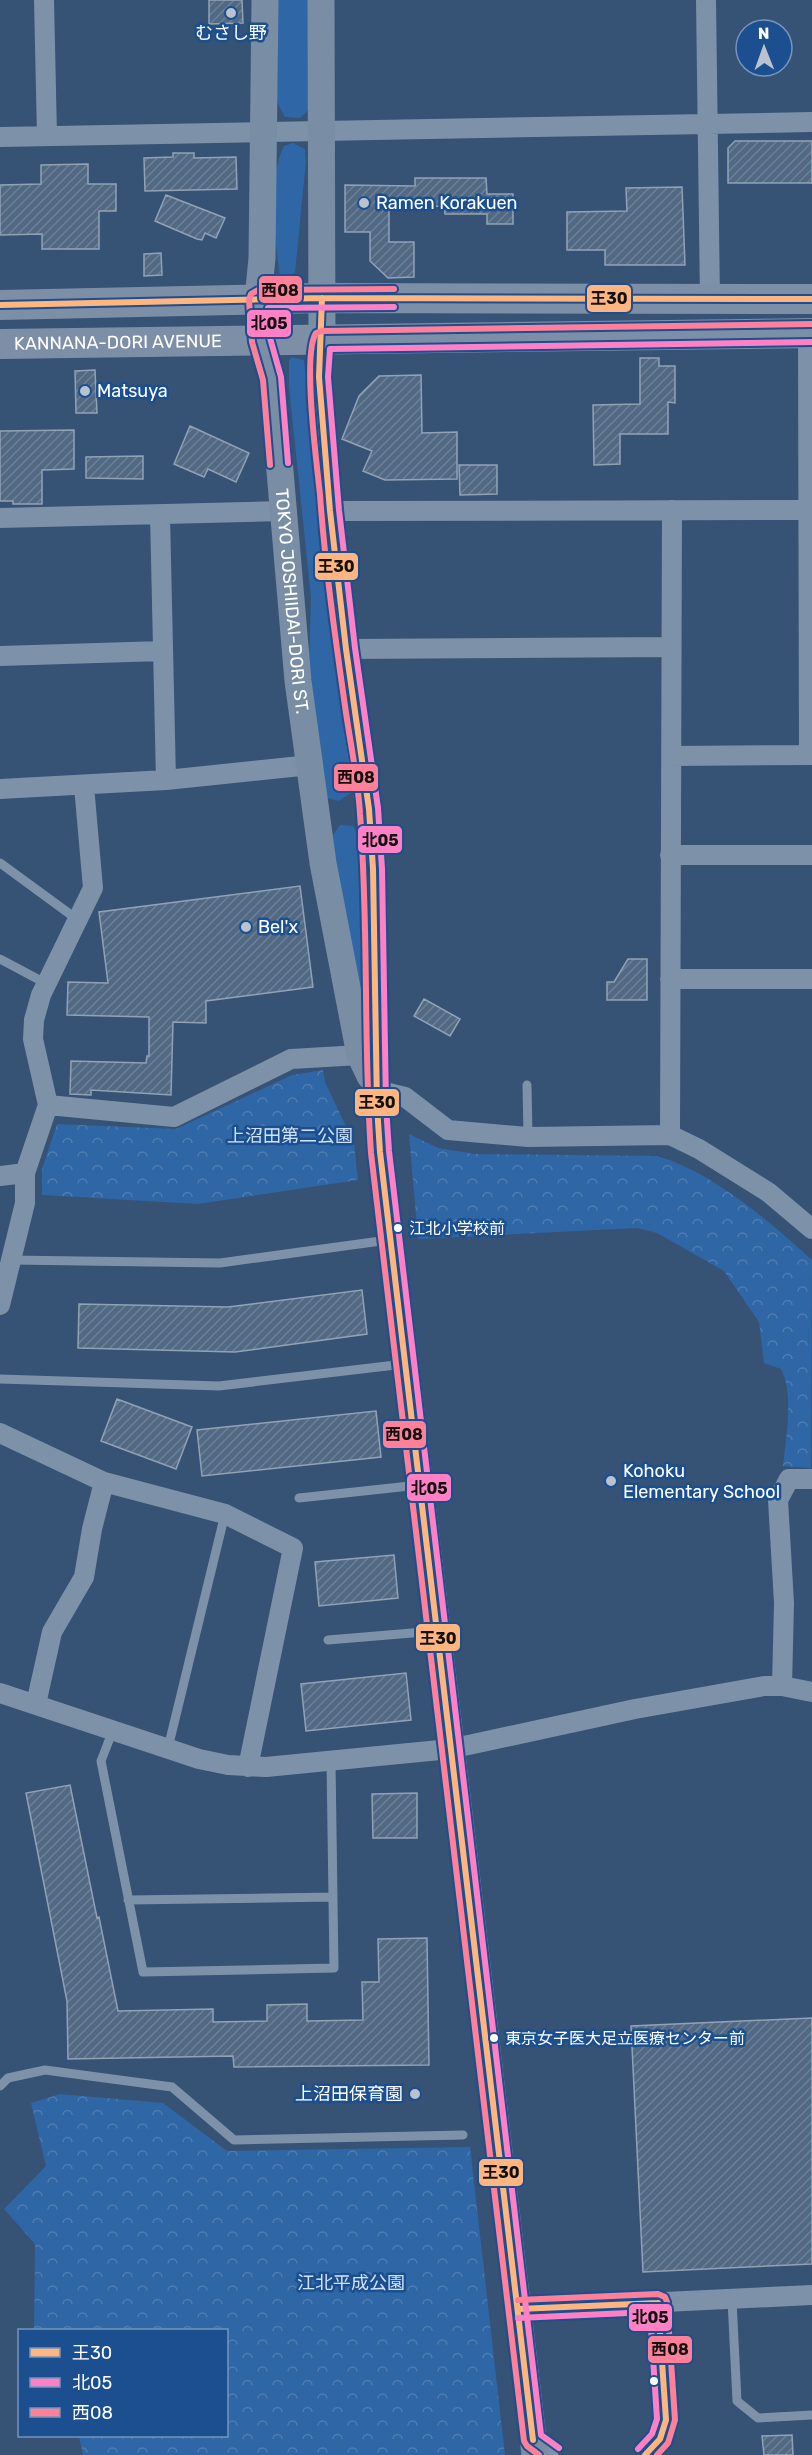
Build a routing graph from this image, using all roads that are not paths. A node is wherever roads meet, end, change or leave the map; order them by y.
1 (44, 0) edge
2 (265, 0) edge
3 (321, 0) edge
4 (706, 0) edge
5 (812, 122) edge
6 (709, 123) junction
7 (321, 130) junction
8 (264, 131) junction
9 (47, 135) junction
10 (0, 137) edge
11 (322, 297) junction
12 (258, 299) junction
13 (812, 299) edge
14 (710, 300) junction
15 (0, 305) edge
16 (810, 333) edge
17 (261, 340) junction
18 (322, 340) junction
19 (0, 344) edge
20 (672, 510) junction
21 (810, 510) edge
22 (283, 511) junction
23 (330, 511) junction
24 (160, 515) junction
25 (0, 518) edge
26 (671, 647) junction
27 (346, 649) junction
28 (162, 651) junction
29 (0, 656) edge
30 (810, 755) edge
31 (671, 756) junction
32 (310, 765) junction
33 (166, 780) junction
34 (84, 786) junction
35 (0, 789) edge
36 (670, 855) junction
37 (812, 855) edge
38 (0, 863) edge
39 (79, 920) junction
40 (0, 960) edge
41 (670, 979) junction
42 (812, 979) edge
43 (47, 984) junction
44 (360, 1054) junction
45 (527, 1085) dead end
46 (377, 1090) junction
47 (48, 1105) junction
48 (670, 1135) junction
49 (528, 1137) junction
50 (25, 1173) junction
51 (0, 1176) edge
52 (812, 1229) edge
53 (391, 1240) junction
54 (11, 1260) junction
55 (0, 1305) edge
56 (406, 1364) junction
57 (0, 1379) edge
58 (0, 1433) edge
59 (812, 1479) edge
60 (104, 1482) junction
61 (420, 1485) junction
62 (299, 1498) dead end
63 (225, 1514) junction
64 (436, 1631) junction
65 (328, 1640) dead end
66 (782, 1686) junction
67 (812, 1692) edge
68 (0, 1693) edge
69 (36, 1704) junction
70 (113, 1730) junction
71 (168, 1748) junction
72 (450, 1749) junction
73 (331, 1761) junction
74 (248, 1767) junction
75 (333, 1897) junction
76 (128, 1900) junction
77 (0, 2086) edge
78 (463, 2135) dead end
79 (812, 2295) edge
80 (732, 2300) junction
81 (658, 2303) junction
82 (518, 2309) junction
83 (812, 2415) edge
84 (541, 2450) edge
85 (645, 2455) edge

1 - 9 street
2 - 8 street, TOKYO JOSHIIDAI-DORI ST.
3 - 7 street, TOKYO JOSHIIDAI-DORI ST.
4 - 6 street
5 - 6 street
6 - 7 street
6 - 14 street
7 - 8 street
7 - 11 street, TOKYO JOSHIIDAI-DORI ST.
8 - 9 street
8 - 12 street, TOKYO JOSHIIDAI-DORI ST.
9 - 10 street
11 - 12 main road
11 - 14 main road
11 - 18 street, TOKYO JOSHIIDAI-DORI ST.
12 - 15 main road
12 - 17 street, TOKYO JOSHIIDAI-DORI ST.
13 - 14 main road
16 - 18 main road, KANNANA-DORI AVENUE
16 - 21 street
17 - 18 main road, KANNANA-DORI AVENUE
17 - 19 main road, KANNANA-DORI AVENUE
17 - 22 street, TOKYO JOSHIIDAI-DORI ST.
18 - 23 street, TOKYO JOSHIIDAI-DORI ST.
20 - 21 street
20 - 23 street
20 - 26 street
21 - 30 street
22 - 24 street
22 - 32 street, TOKYO JOSHIIDAI-DORI ST.
23 - 27 street, TOKYO JOSHIIDAI-DORI ST.
24 - 25 street
24 - 28 street
26 - 27 street
26 - 31 street
27 - 46 street, TOKYO JOSHIIDAI-DORI ST.
28 - 29 street
28 - 33 street
30 - 31 street
31 - 36 street
32 - 33 street
32 - 44 street, TOKYO JOSHIIDAI-DORI ST.
33 - 34 street
34 - 35 street
34 - 39 street
36 - 37 street
36 - 41 street
38 - 39 lane
39 - 43 street
40 - 43 lane
41 - 42 street
41 - 48 street
43 - 47 street
44 - 46 street, TOKYO JOSHIIDAI-DORI ST.
44 - 47 street
45 - 49 lane
46 - 49 street
46 - 53 street, TOKYO JOSHIIDAI-DORI ST.
47 - 50 street
48 - 49 street
48 - 52 street
50 - 51 street
50 - 54 street
53 - 54 lane
53 - 56 street, TOKYO JOSHIIDAI-DORI ST.
54 - 55 street
56 - 57 lane
56 - 61 street, TOKYO JOSHIIDAI-DORI ST.
58 - 60 street
59 - 66 street
60 - 63 street
60 - 69 street
61 - 62 lane
61 - 64 street, TOKYO JOSHIIDAI-DORI ST.
63 - 71 lane
63 - 74 street
64 - 65 lane
64 - 72 street, TOKYO JOSHIIDAI-DORI ST.
66 - 67 street
66 - 72 street
68 - 69 street
69 - 70 street
70 - 71 street
70 - 76 lane
71 - 74 street
72 - 73 street
72 - 82 street, TOKYO JOSHIIDAI-DORI ST.
73 - 74 street
73 - 75 lane
75 - 76 lane
75 - 76 lane
77 - 78 lane
79 - 80 street
80 - 81 street
80 - 83 lane
81 - 82 street
81 - 85 lane
82 - 84 street, TOKYO JOSHIIDAI-DORI ST.

